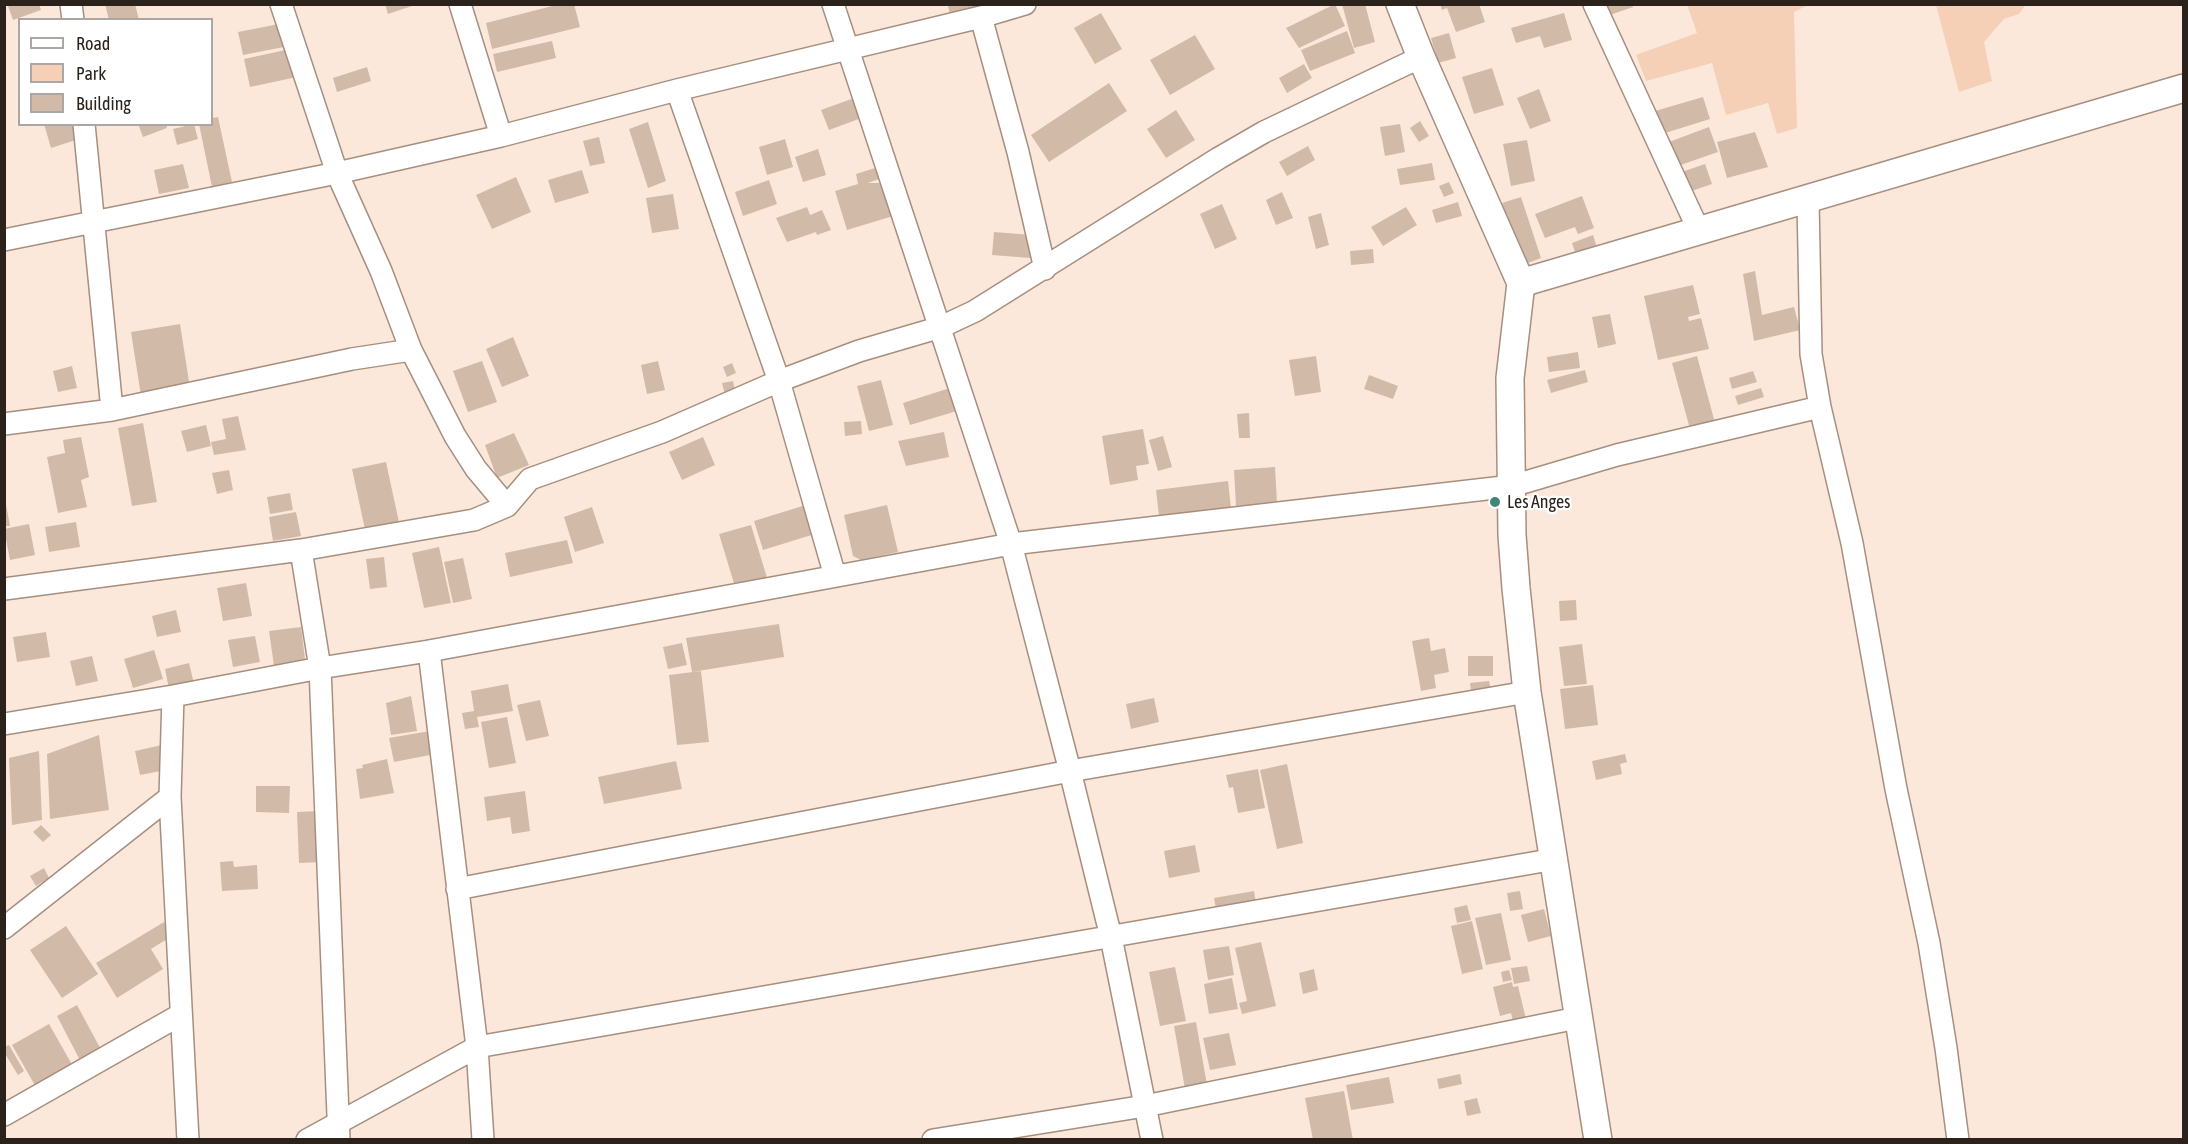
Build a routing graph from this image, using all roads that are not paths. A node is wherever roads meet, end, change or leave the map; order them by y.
1 (281, 4) edge
2 (460, 4) edge
3 (832, 4) edge
4 (1025, 4) edge
5 (1400, 4) edge
6 (1594, 4) edge
7 (981, 17) junction
8 (847, 50) junction
9 (1421, 57) junction
10 (2184, 88) edge
11 (677, 90) junction
12 (84, 126) edge
13 (501, 136) junction
14 (337, 173) junction
15 (1808, 200) junction
16 (94, 222) junction
17 (1699, 231) junction
18 (4, 240) edge
19 (1045, 269) junction
20 (1521, 283) junction
21 (941, 327) junction
22 (411, 350) junction
23 (779, 381) junction
24 (1820, 408) junction
25 (112, 410) junction
26 (4, 424) edge
27 (1512, 486) junction
28 (507, 506) junction
29 (1011, 544) junction
30 (302, 550) junction
31 (835, 576) junction
32 (4, 589) edge
33 (429, 651) junction
34 (320, 668) junction
35 (1527, 692) junction
36 (173, 696) junction
37 (4, 723) edge
38 (1070, 771) junction
39 (170, 797) junction
40 (1555, 860) junction
41 (457, 889) junction
42 (4, 928) edge
43 (1111, 937) junction
44 (180, 1014) junction
45 (1577, 1018) junction
46 (477, 1047) junction
47 (1145, 1106) junction
48 (4, 1115) edge
49 (338, 1131) edge
50 (188, 1140) edge
51 (307, 1140) edge
52 (483, 1140) edge
53 (933, 1140) edge
54 (1152, 1140) edge
55 (1598, 1140) edge
56 (1958, 1140) edge

1 - 14 street
2 - 13 street
3 - 8 street
4 - 7 street
5 - 9 street
6 - 17 street
7 - 8 street
7 - 19 street
8 - 11 street
8 - 21 street
9 - 19 street
9 - 20 street
10 - 15 street
11 - 13 street
11 - 23 street
12 - 16 street
13 - 14 street
14 - 16 street
14 - 22 street
15 - 17 street
15 - 24 street
16 - 18 street
16 - 25 street
17 - 20 street
19 - 21 street
20 - 27 street
21 - 23 street
21 - 29 street
22 - 25 street
22 - 28 street
23 - 28 street
23 - 31 street
24 - 27 street
24 - 56 street
25 - 26 street
27 - 29 street
27 - 35 street
28 - 30 street
29 - 31 street
29 - 38 street
30 - 32 street
30 - 34 street
31 - 33 street
33 - 34 street
33 - 41 street
34 - 36 street
34 - 49 street
35 - 38 street
35 - 40 street
36 - 37 street
36 - 39 street
38 - 41 street
38 - 43 street
39 - 42 street
39 - 44 street
40 - 43 street
40 - 45 street
41 - 46 street
43 - 46 street
43 - 47 street
44 - 48 street
44 - 50 street
45 - 47 street
45 - 55 street
46 - 49 street
46 - 52 street
47 - 53 street
47 - 54 street
49 - 51 street

